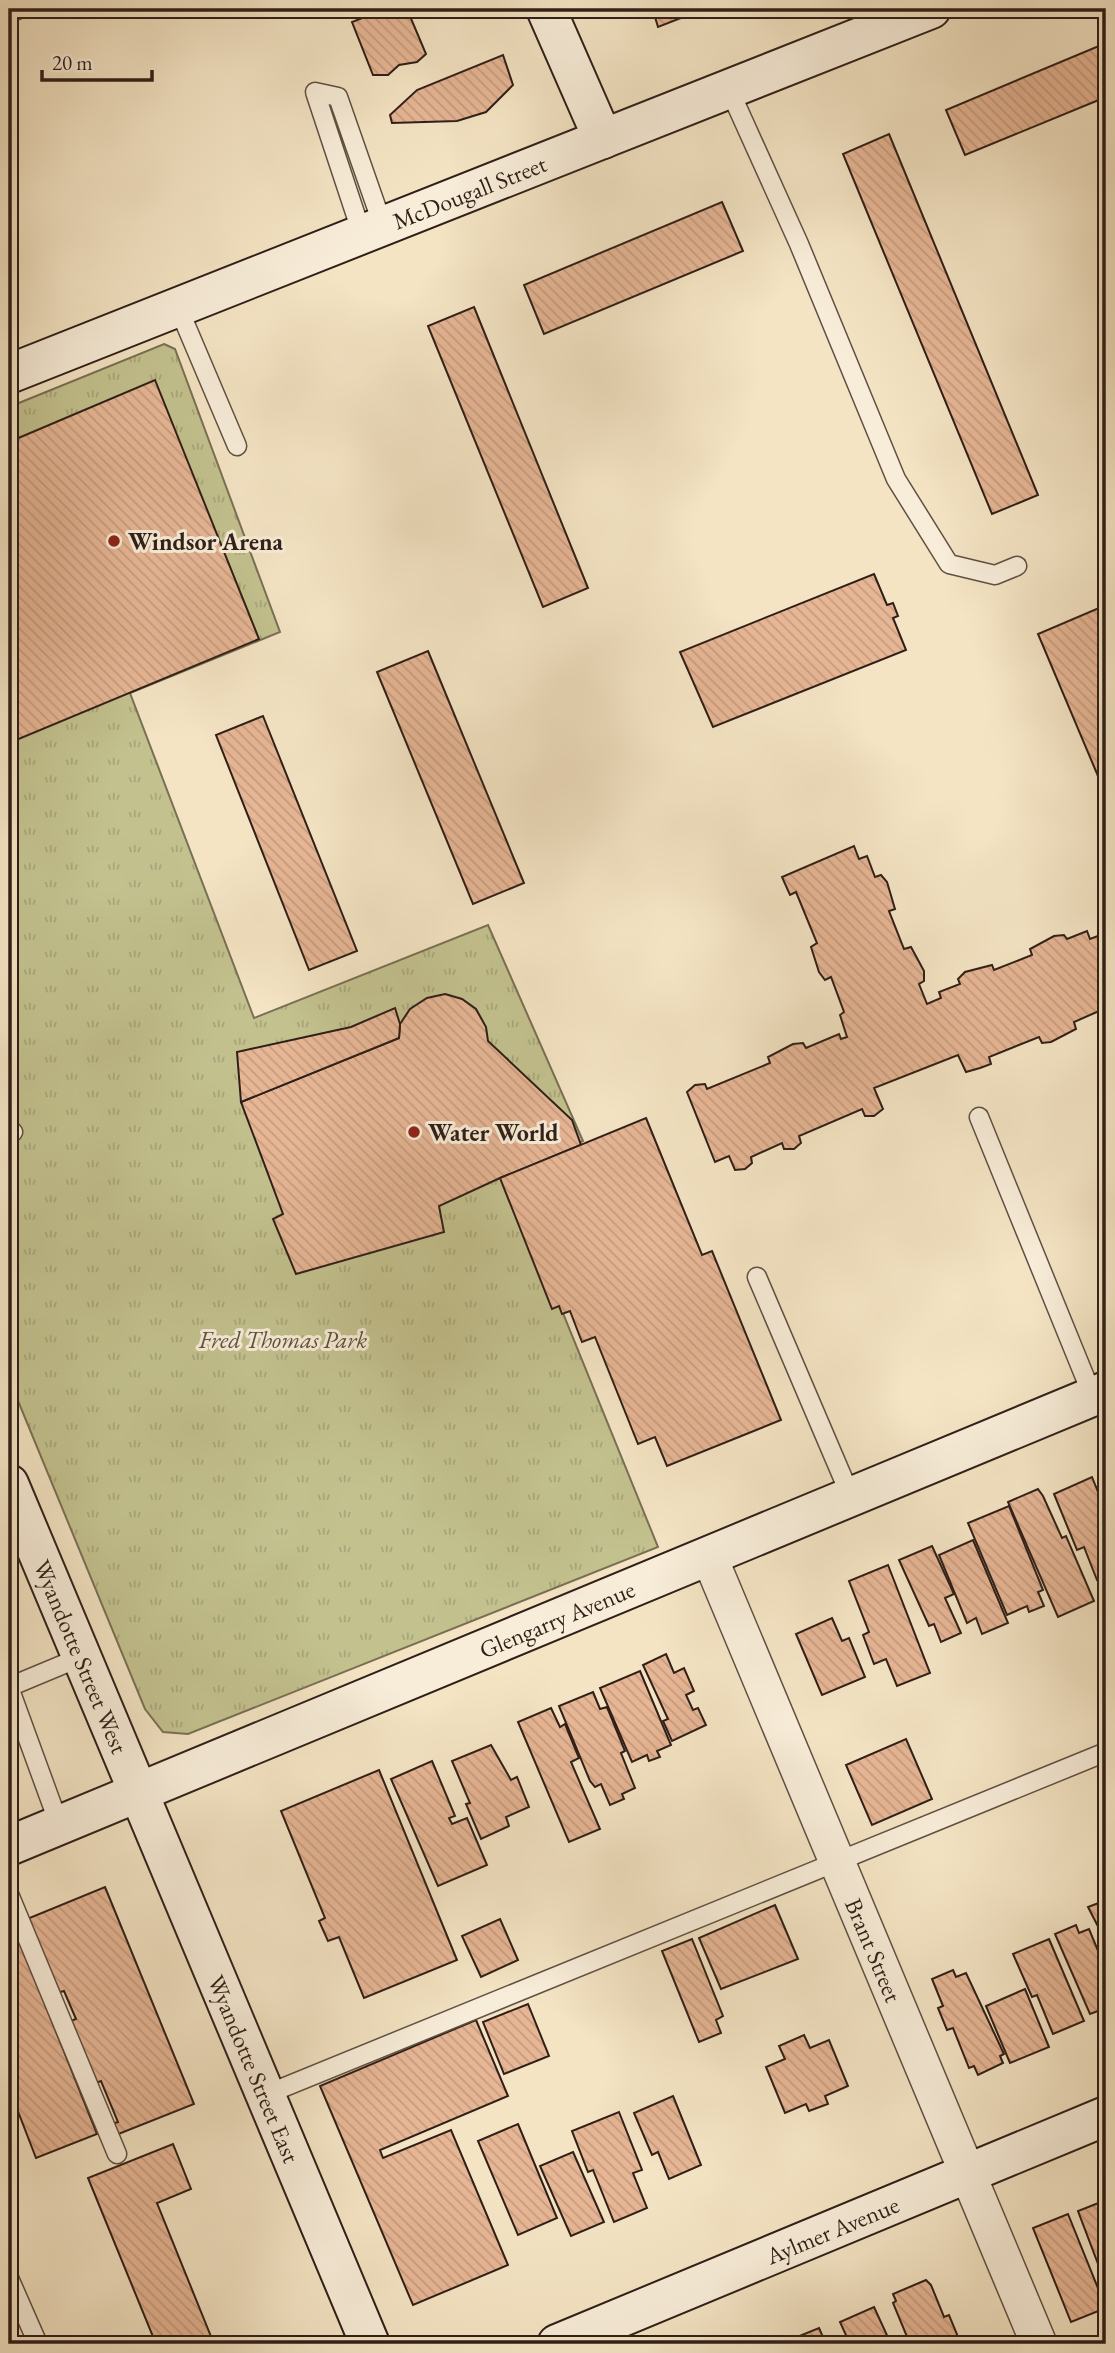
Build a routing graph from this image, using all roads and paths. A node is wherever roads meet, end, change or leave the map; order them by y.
1 (20, 9) edge
2 (546, 9) edge
3 (931, 9) edge
4 (9, 13) edge
5 (729, 89) junction
6 (603, 139) junction
7 (373, 230) junction
8 (178, 307) junction
9 (9, 374) edge
10 (237, 446) dead end
11 (1017, 566) dead end
12 (979, 1117) dead end
13 (757, 1277) dead end
14 (1100, 1394) edge
15 (11, 1497) edge
16 (851, 1497) junction
17 (709, 1556) junction
18 (81, 1657) junction
19 (1106, 1752) edge
20 (138, 1792) junction
21 (60, 1824) junction
22 (9, 1846) edge
23 (837, 1861) junction
24 (9, 1894) edge
25 (265, 2095) junction
26 (1106, 2116) edge
27 (117, 2154) dead end
28 (968, 2174) junction
29 (9, 2278) edge
30 (38, 2344) edge
31 (370, 2344) edge
32 (557, 2344) edge
33 (1039, 2344) edge

1 - 4 lane
2 - 6 main road
3 - 5 main road, McDougall Street
5 - 6 main road, McDougall Street
5 - 11 lane
6 - 7 main road, McDougall Street
7 - 7 lane
7 - 8 main road, McDougall Street
8 - 9 main road, McDougall Street
8 - 10 lane
12 - 14 lane
13 - 16 lane
14 - 16 main road, Glengarry Avenue
15 - 18 main road, Wyandotte Street West
16 - 17 main road, Glengarry Avenue
17 - 20 main road, Glengarry Avenue
17 - 23 street, Brant Street
18 - 20 main road, Wyandotte Street West
18 - 21 lane
19 - 23 lane
20 - 21 main road, Glengarry Avenue
20 - 25 main road, Wyandotte Street East
21 - 22 main road, Glengarry Avenue
23 - 25 lane
23 - 28 street, Brant Street
24 - 27 lane
25 - 31 main road, Wyandotte Street East
26 - 28 main road, Aylmer Avenue
28 - 32 main road, Aylmer Avenue
28 - 33 street, Brant Street
29 - 30 lane

